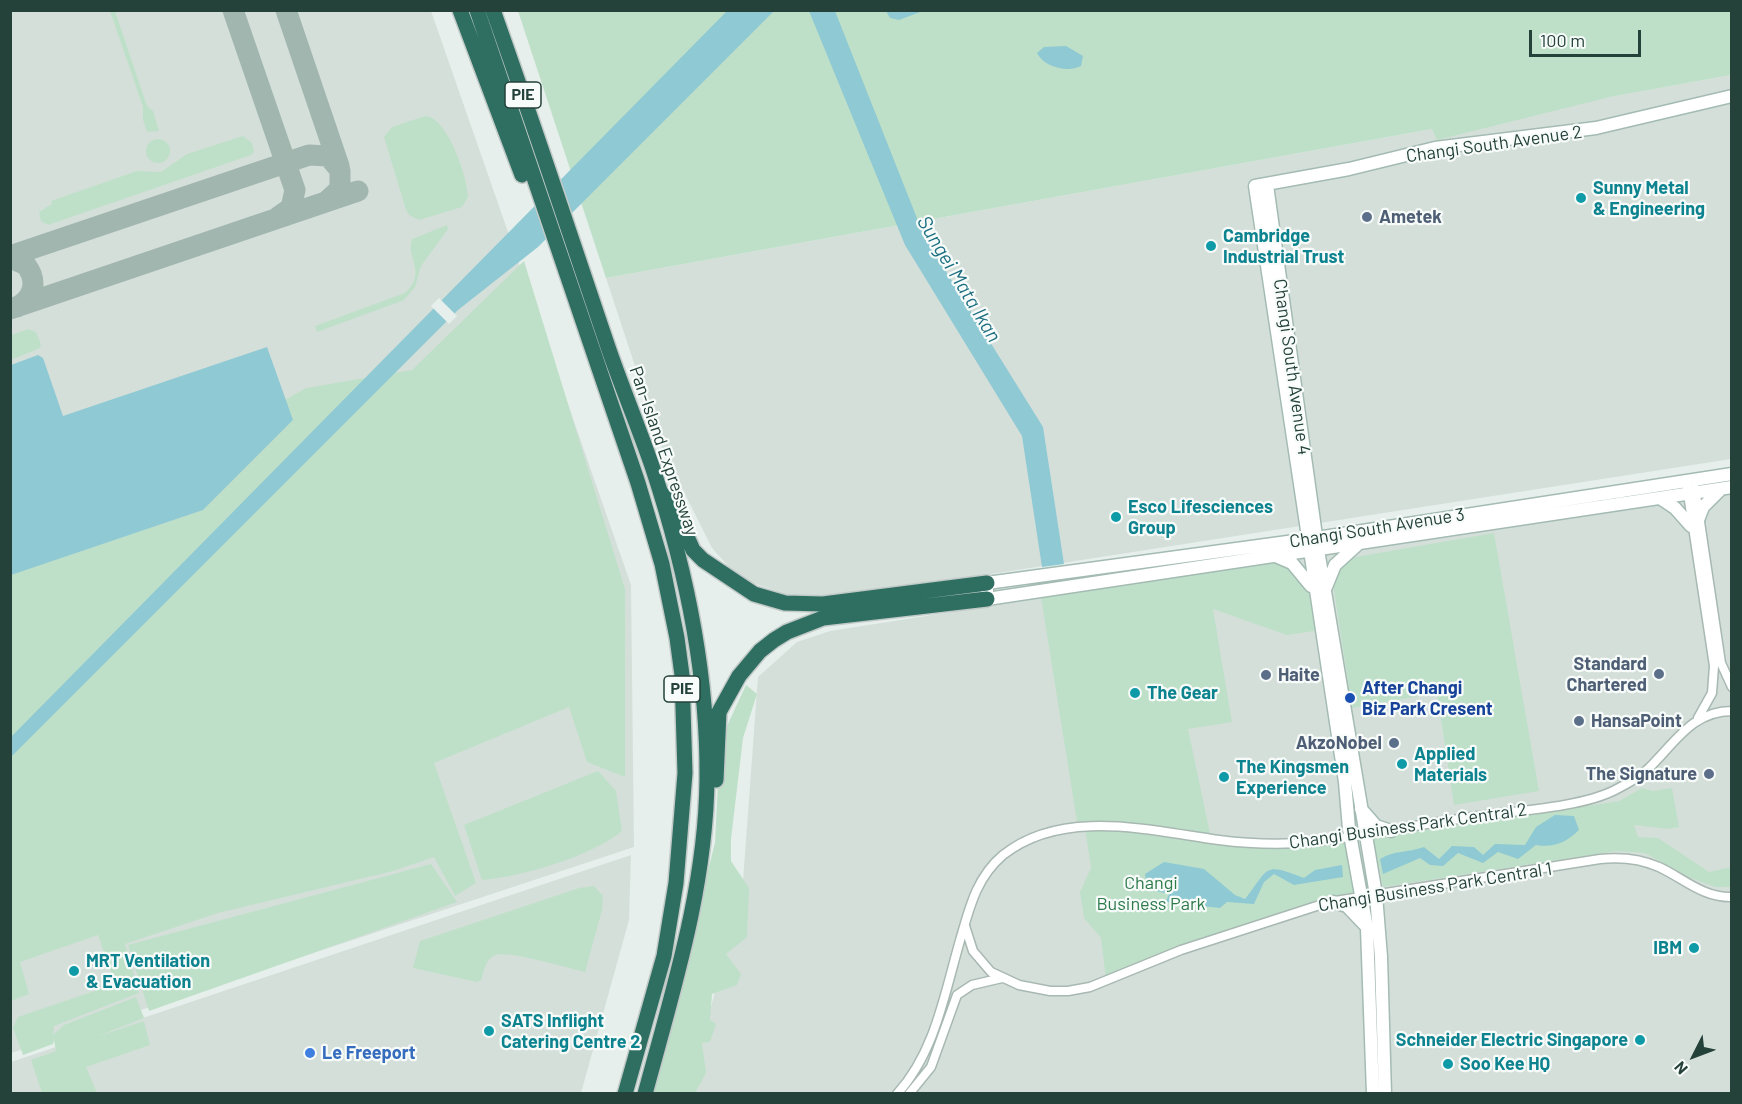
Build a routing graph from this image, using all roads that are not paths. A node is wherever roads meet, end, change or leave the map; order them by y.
1 (450, 10) edge
2 (460, 10) edge
3 (477, 10) edge
4 (493, 10) edge
5 (1731, 96) edge
6 (500, 117) junction
7 (1261, 186) joint
8 (535, 196) junction
9 (653, 468) junction
10 (1731, 474) edge
11 (1691, 487) junction
12 (1726, 488) edge
13 (1660, 498) junction
14 (1695, 523) junction
15 (1362, 543) junction
16 (1313, 544) junction
17 (1270, 557) junction
18 (987, 583) junction
19 (1320, 590) junction
20 (987, 599) junction
21 (1731, 687) edge
22 (1731, 711) edge
23 (1698, 719) junction
24 (1361, 808) junction
25 (1391, 831) junction
26 (1366, 835) junction
27 (1351, 837) junction
28 (701, 870) junction
29 (1376, 895) junction
30 (1364, 897) junction
31 (1730, 899) edge
32 (1333, 902) junction
33 (965, 923) junction
34 (1367, 928) junction
35 (1002, 977) junction
36 (642, 1027) junction
37 (916, 1090) edge
38 (618, 1094) edge
39 (625, 1094) edge
40 (645, 1094) edge
41 (897, 1094) edge
42 (909, 1094) edge
43 (1373, 1094) edge
44 (1385, 1094) edge

1 - 6 highway
2 - 6 highway
3 - 8 highway, PIE
4 - 9 highway, Pan-Island Expressway / PIE
5 - 7 main road, Changi South Avenue 2
6 - 8 highway
7 - 16 main road, Changi South Avenue 4
8 - 36 highway, Pan-Island Expressway / PIE
9 - 18 highway
9 - 28 highway, Pan-Island Expressway / PIE
10 - 11 main road, Changi South Avenue 3
11 - 12 main road, Changi South Avenue 3
11 - 13 main road, Changi South Avenue 3
11 - 14 street
11 - 16 main road, Changi South Avenue 3
12 - 14 main road
13 - 14 main road
13 - 15 main road, Changi South Avenue 3
14 - 21 street
14 - 23 street
15 - 16 main road, Changi South Avenue 3
15 - 19 main road
16 - 17 main road, Changi South Avenue 3
16 - 18 main road, Changi South Avenue 3
16 - 19 main road, Changi South Avenue 4
17 - 19 main road
17 - 20 main road, Changi South Avenue 3
18 - 20 main road
19 - 24 main road
19 - 27 main road
20 - 28 highway
22 - 23 street, Changi Business Park Central 2
23 - 25 street, Changi Business Park Central 2
24 - 25 main road
24 - 26 main road
25 - 26 street, Changi Business Park Central 2
26 - 27 street, Changi Business Park Central 2
26 - 29 main road
27 - 30 main road
27 - 33 street, Changi Business Park Central 2
28 - 40 highway, Pan-Island Expressway / PIE
29 - 30 street, Changi Business Park Central 1
29 - 31 street, Changi Business Park Central 1
29 - 44 main road
30 - 32 street, Changi Business Park Central 1
30 - 34 main road
32 - 34 main road
32 - 35 street, Changi Business Park Central 1
33 - 35 street, Changi Business Park Central 1
33 - 41 street, Changi Business Park Central 2
34 - 43 main road
35 - 37 street
36 - 38 highway
36 - 39 highway, Pan-Island Expressway / PIE
37 - 42 street

